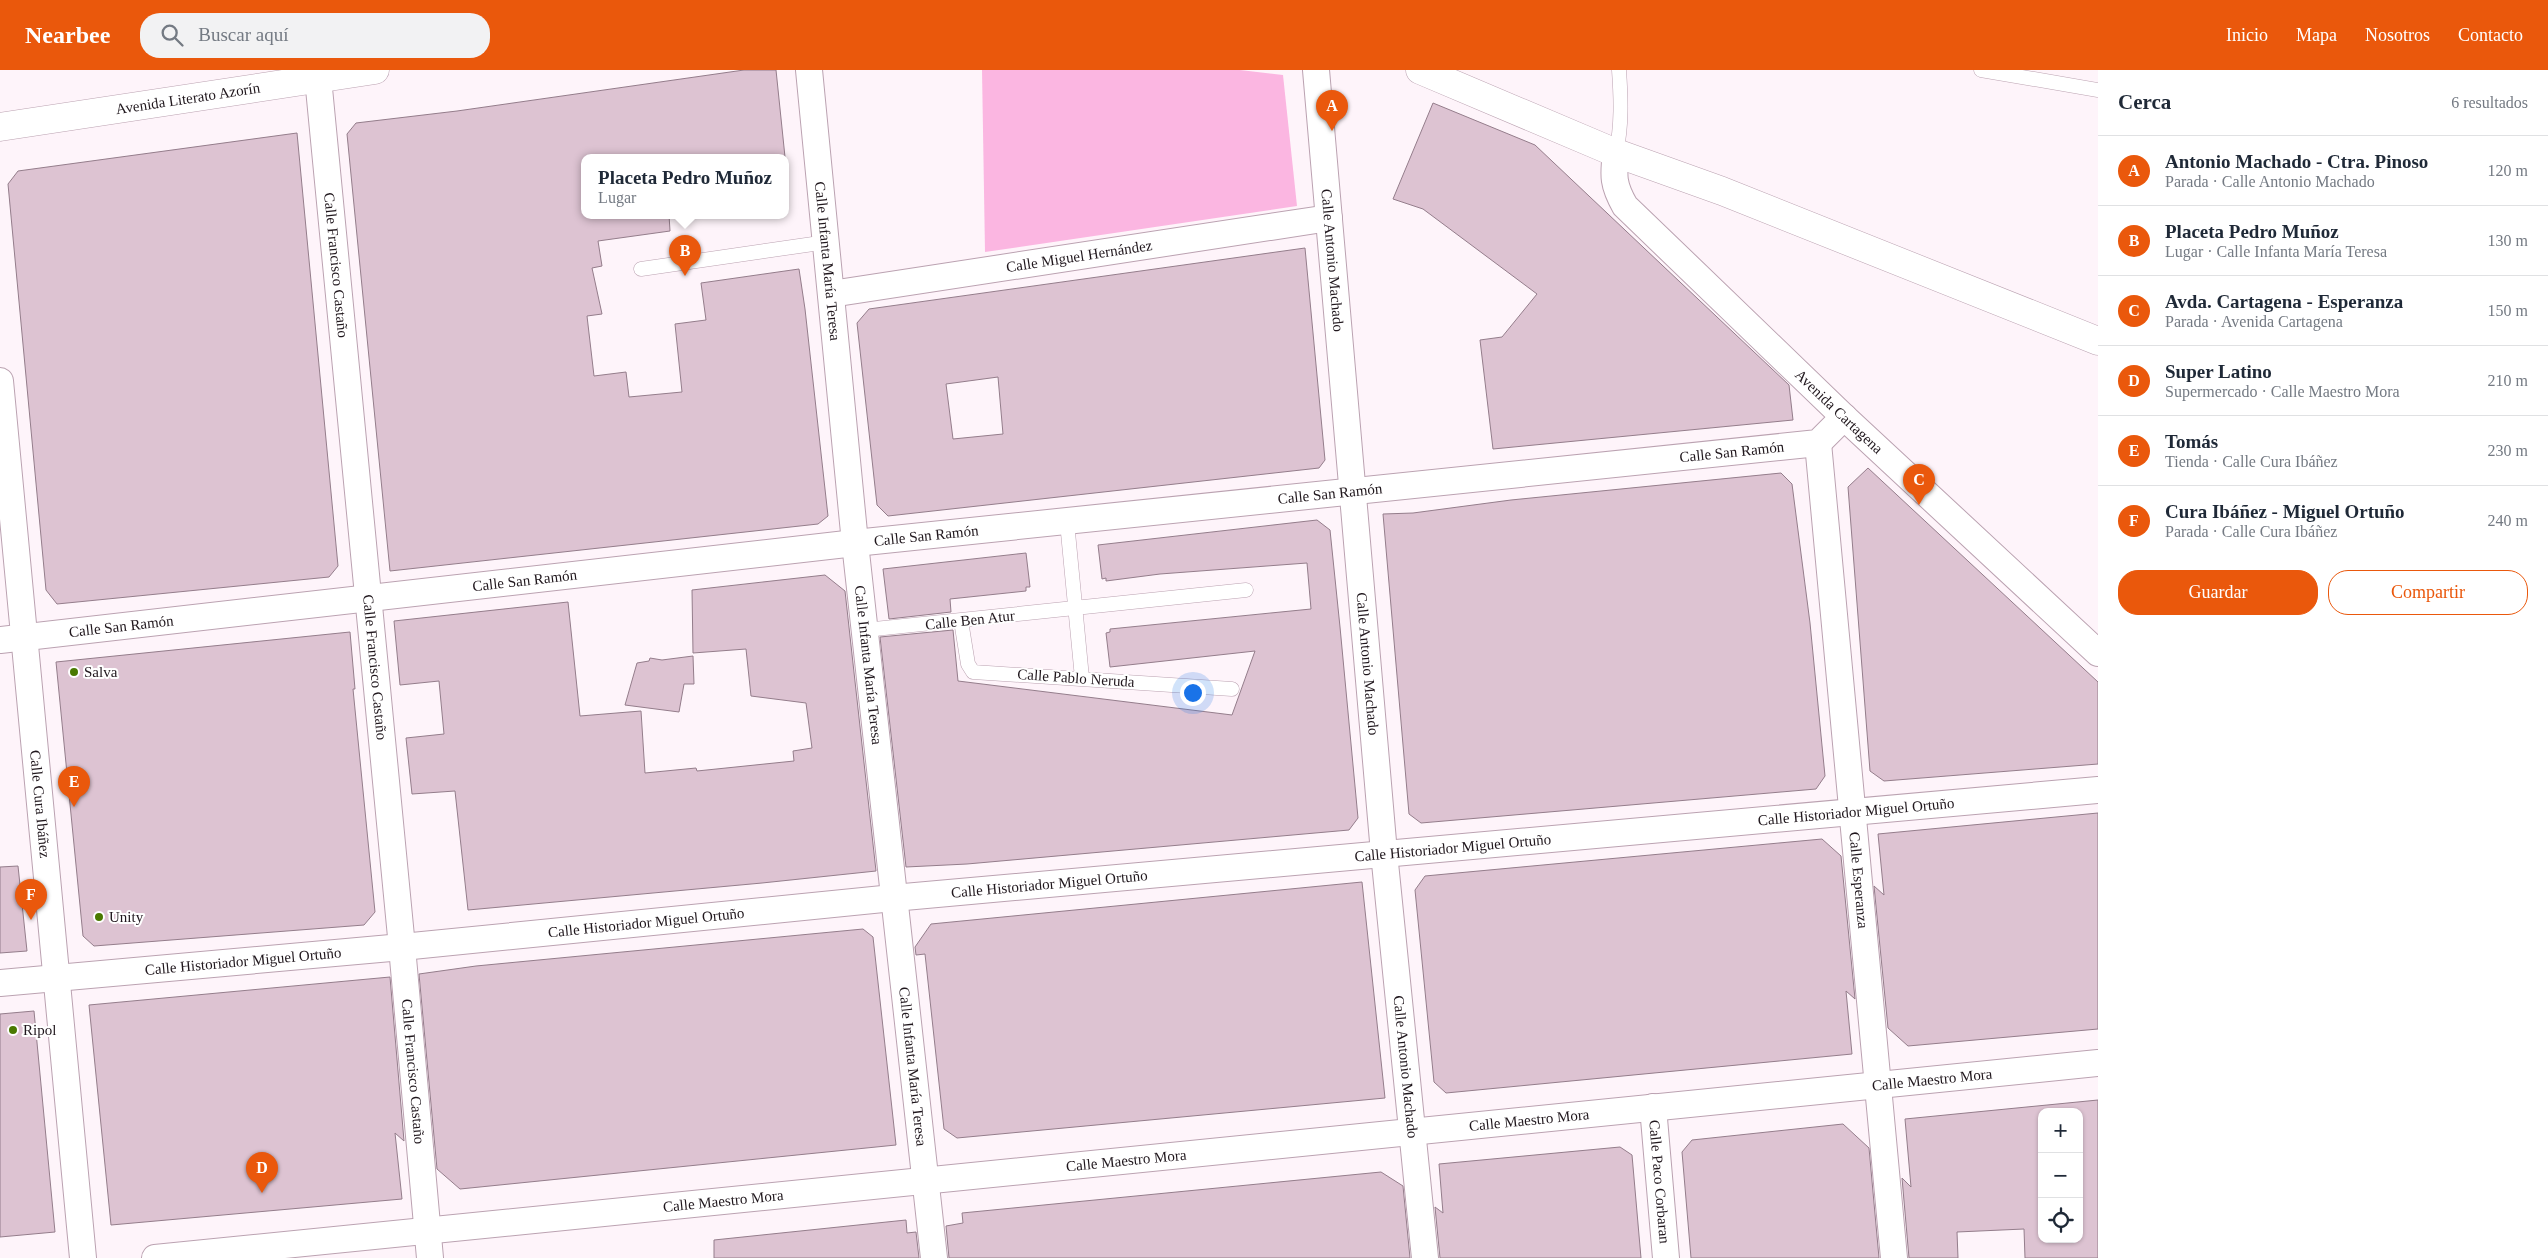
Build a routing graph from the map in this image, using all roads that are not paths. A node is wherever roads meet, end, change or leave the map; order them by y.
1 (375, 70) edge
2 (809, 70) edge
3 (1316, 70) edge
4 (1420, 70) edge
5 (1619, 70) edge
6 (1981, 70) edge
7 (318, 78) junction
8 (2098, 90) edge
9 (0, 128) edge
10 (1616, 152) junction
11 (1328, 218) junction
12 (827, 242) junction
13 (641, 269) dead end
14 (831, 294) junction
15 (2098, 341) edge
16 (0, 381) edge
17 (1844, 417) junction
18 (1818, 442) junction
19 (1352, 492) junction
20 (1067, 522) junction
21 (855, 543) junction
22 (1246, 590) dead end
23 (368, 599) junction
24 (1076, 609) junction
25 (962, 621) junction
26 (865, 630) junction
27 (12, 638) edge
28 (2098, 653) edge
29 (1082, 678) junction
30 (1232, 689) dead end
31 (2098, 790) edge
32 (1851, 811) junction
33 (1384, 853) junction
34 (893, 898) junction
35 (402, 947) junction
36 (58, 978) junction
37 (0, 983) edge
38 (2098, 1063) edge
39 (1879, 1084) junction
40 (1653, 1107) junction
41 (1414, 1130) junction
42 (927, 1182) junction
43 (428, 1231) junction
44 (83, 1258) edge
45 (155, 1258) edge
46 (430, 1258) edge
47 (934, 1258) edge
48 (1424, 1258) edge
49 (1666, 1258) edge
50 (1894, 1258) edge

1 - 7 main road, Avenida Literato Azorín
2 - 12 street, Calle Infanta María Teresa
3 - 11 street, Calle Antonio Machado
4 - 10 main road
5 - 10 lane
6 - 8 lane
7 - 9 main road, Avenida Literato Azorín
7 - 23 street, Calle Francisco Castaño
10 - 15 main road
10 - 17 street, Avenida Cartagena
11 - 14 street, Calle Miguel Hernández
11 - 19 street, Calle Antonio Machado
12 - 13 lane
12 - 14 street, Calle Infanta María Teresa
14 - 21 street, Calle Infanta María Teresa
16 - 27 street, Calle Cura Ibáñez
17 - 18 street
17 - 28 street, Avenida Cartagena
18 - 19 street, Calle San Ramón
18 - 32 street, Calle Esperanza
19 - 20 street, Calle San Ramón
19 - 33 street, Calle Antonio Machado
20 - 21 street, Calle San Ramón
20 - 24 lane
21 - 23 street, Calle San Ramón
21 - 26 street, Calle Infanta María Teresa
22 - 24 lane, Calle Ben Atur
23 - 27 street, Calle San Ramón
23 - 35 street, Calle Francisco Castaño
24 - 25 lane, Calle Ben Atur
24 - 29 lane
25 - 26 lane, Calle Ben Atur
25 - 29 lane, Calle Pablo Neruda
26 - 34 street, Calle Infanta María Teresa
27 - 36 street, Calle Cura Ibáñez
29 - 30 lane, Calle Pablo Neruda
31 - 32 street, Calle Historiador Miguel Ortuño
32 - 33 street, Calle Historiador Miguel Ortuño
32 - 39 street, Calle Esperanza
33 - 34 street, Calle Historiador Miguel Ortuño
33 - 41 street, Calle Antonio Machado
34 - 35 street, Calle Historiador Miguel Ortuño
34 - 42 street, Calle Infanta María Teresa
35 - 36 street, Calle Historiador Miguel Ortuño
35 - 43 street, Calle Francisco Castaño
36 - 37 street, Calle Historiador Miguel Ortuño
36 - 44 street, Calle Cura Ibáñez
38 - 39 street, Calle Maestro Mora
39 - 40 street, Calle Maestro Mora
39 - 50 street, Calle Esperanza
40 - 41 street, Calle Maestro Mora
40 - 49 street, Calle Paco Corbaran
41 - 42 street, Calle Maestro Mora
41 - 48 street, Calle Antonio Machado
42 - 43 street, Calle Maestro Mora
42 - 47 street, Calle Infanta María Teresa
43 - 45 street, Calle Maestro Mora
43 - 46 street, Calle Francisco Castaño

